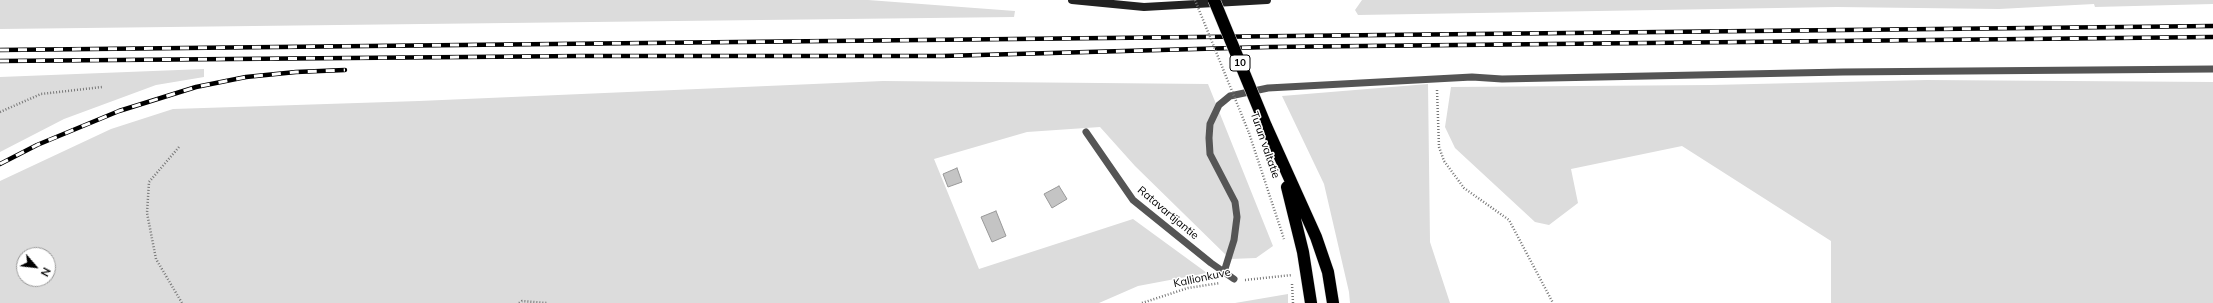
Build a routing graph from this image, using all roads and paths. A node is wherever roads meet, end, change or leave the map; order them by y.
1 (1072, 0) edge
2 (1195, 0) edge
3 (1214, 0) edge
4 (1267, 0) edge
5 (2213, 69) edge
6 (1437, 79) junction
7 (102, 87) dead end
8 (0, 112) edge
9 (1086, 132) dead end
10 (179, 147) dead end
11 (1280, 160) junction
12 (1286, 245) dead end
13 (1224, 272) junction
14 (1234, 279) junction
15 (182, 303) edge
16 (519, 303) edge
17 (548, 303) edge
18 (1142, 303) edge
19 (1293, 303) edge
20 (1311, 303) edge
21 (1333, 303) edge
22 (1553, 303) edge

1 - 4 street
2 - 12 path, Turun valtatie, bridge
3 - 11 highway, Turun valtatie / 10, bridge
5 - 6 lane
6 - 13 lane
6 - 22 path
7 - 8 path
9 - 13 lane, Ratavartijantie
10 - 15 path
11 - 20 highway, Turun valtatie / 10
11 - 21 highway, Turun valtatie / 10
13 - 14 lane, Ratavartijantie
14 - 18 path, Kallionkuve
14 - 19 path, Kallionkuve
16 - 17 path

